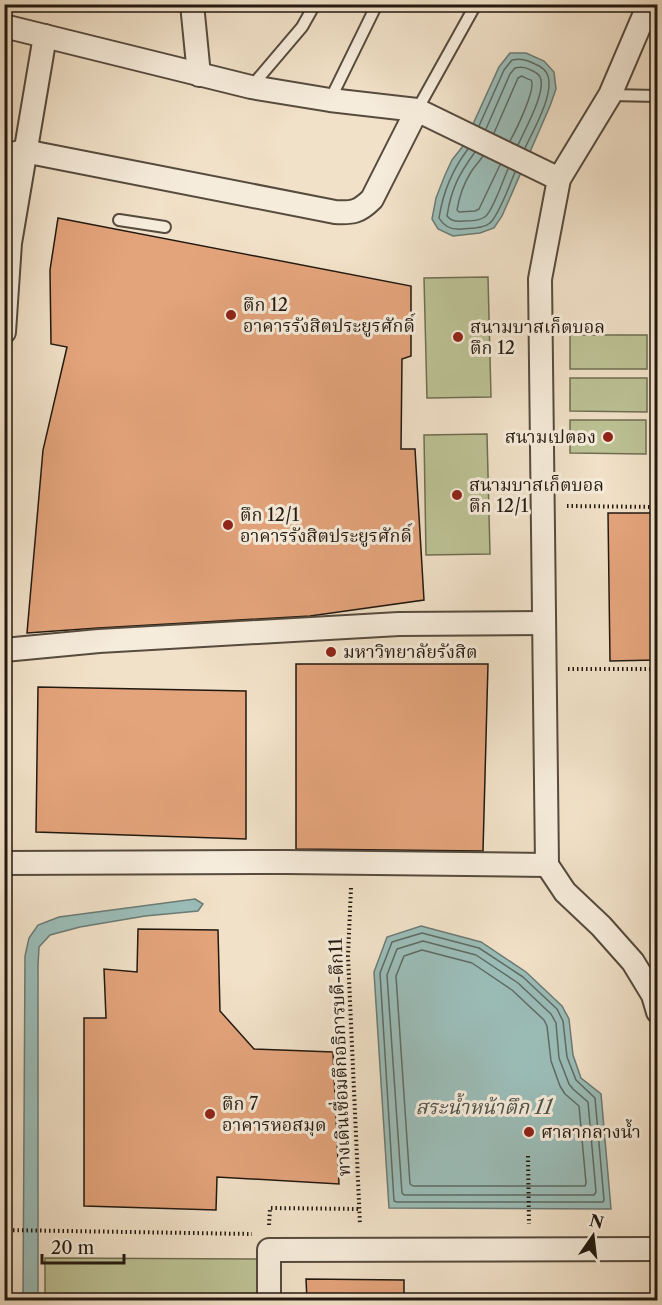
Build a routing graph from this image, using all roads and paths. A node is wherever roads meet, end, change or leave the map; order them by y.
1 (192, 4) edge
2 (315, 4) edge
3 (378, 4) edge
4 (476, 4) edge
5 (649, 4) edge
6 (4, 26) edge
7 (45, 36) junction
8 (199, 75) junction
9 (251, 87) junction
10 (610, 95) junction
11 (657, 96) edge
12 (330, 100) junction
13 (417, 110) junction
14 (14, 154) edge
15 (558, 179) junction
16 (119, 220) dead end
17 (165, 227) dead end
18 (4, 332) edge
19 (560, 506) dead end
20 (657, 507) edge
21 (544, 623) junction
22 (4, 650) edge
23 (561, 669) dead end
24 (657, 669) edge
25 (4, 863) edge
26 (353, 863) junction
27 (548, 865) junction
28 (657, 1012) edge
29 (528, 1156) dead end
30 (359, 1209) junction
31 (4, 1230) edge
32 (260, 1234) dead end
33 (269, 1234) dead end
34 (529, 1249) junction
35 (657, 1249) edge
36 (361, 1250) junction
37 (269, 1300) edge

1 - 8 street
2 - 9 lane
3 - 12 lane
4 - 13 lane
5 - 10 street
6 - 7 street
7 - 8 street
7 - 14 street
8 - 9 street
9 - 12 street
10 - 11 lane
10 - 15 street
12 - 13 street
13 - 14 street
13 - 15 street
14 - 18 street
15 - 21 street
16 - 17 lane
19 - 20 path
21 - 22 street
21 - 27 street
23 - 24 path
25 - 26 street
26 - 27 street
26 - 30 path, ทางเดินเชื่อมตึกอธิการบดี-ตึก11
27 - 28 street
29 - 34 path
30 - 33 path
30 - 36 path, ทางเดินเชื่อมตึกอธิการบดี-ตึก11
31 - 32 path
34 - 35 street
34 - 36 street
36 - 37 street

